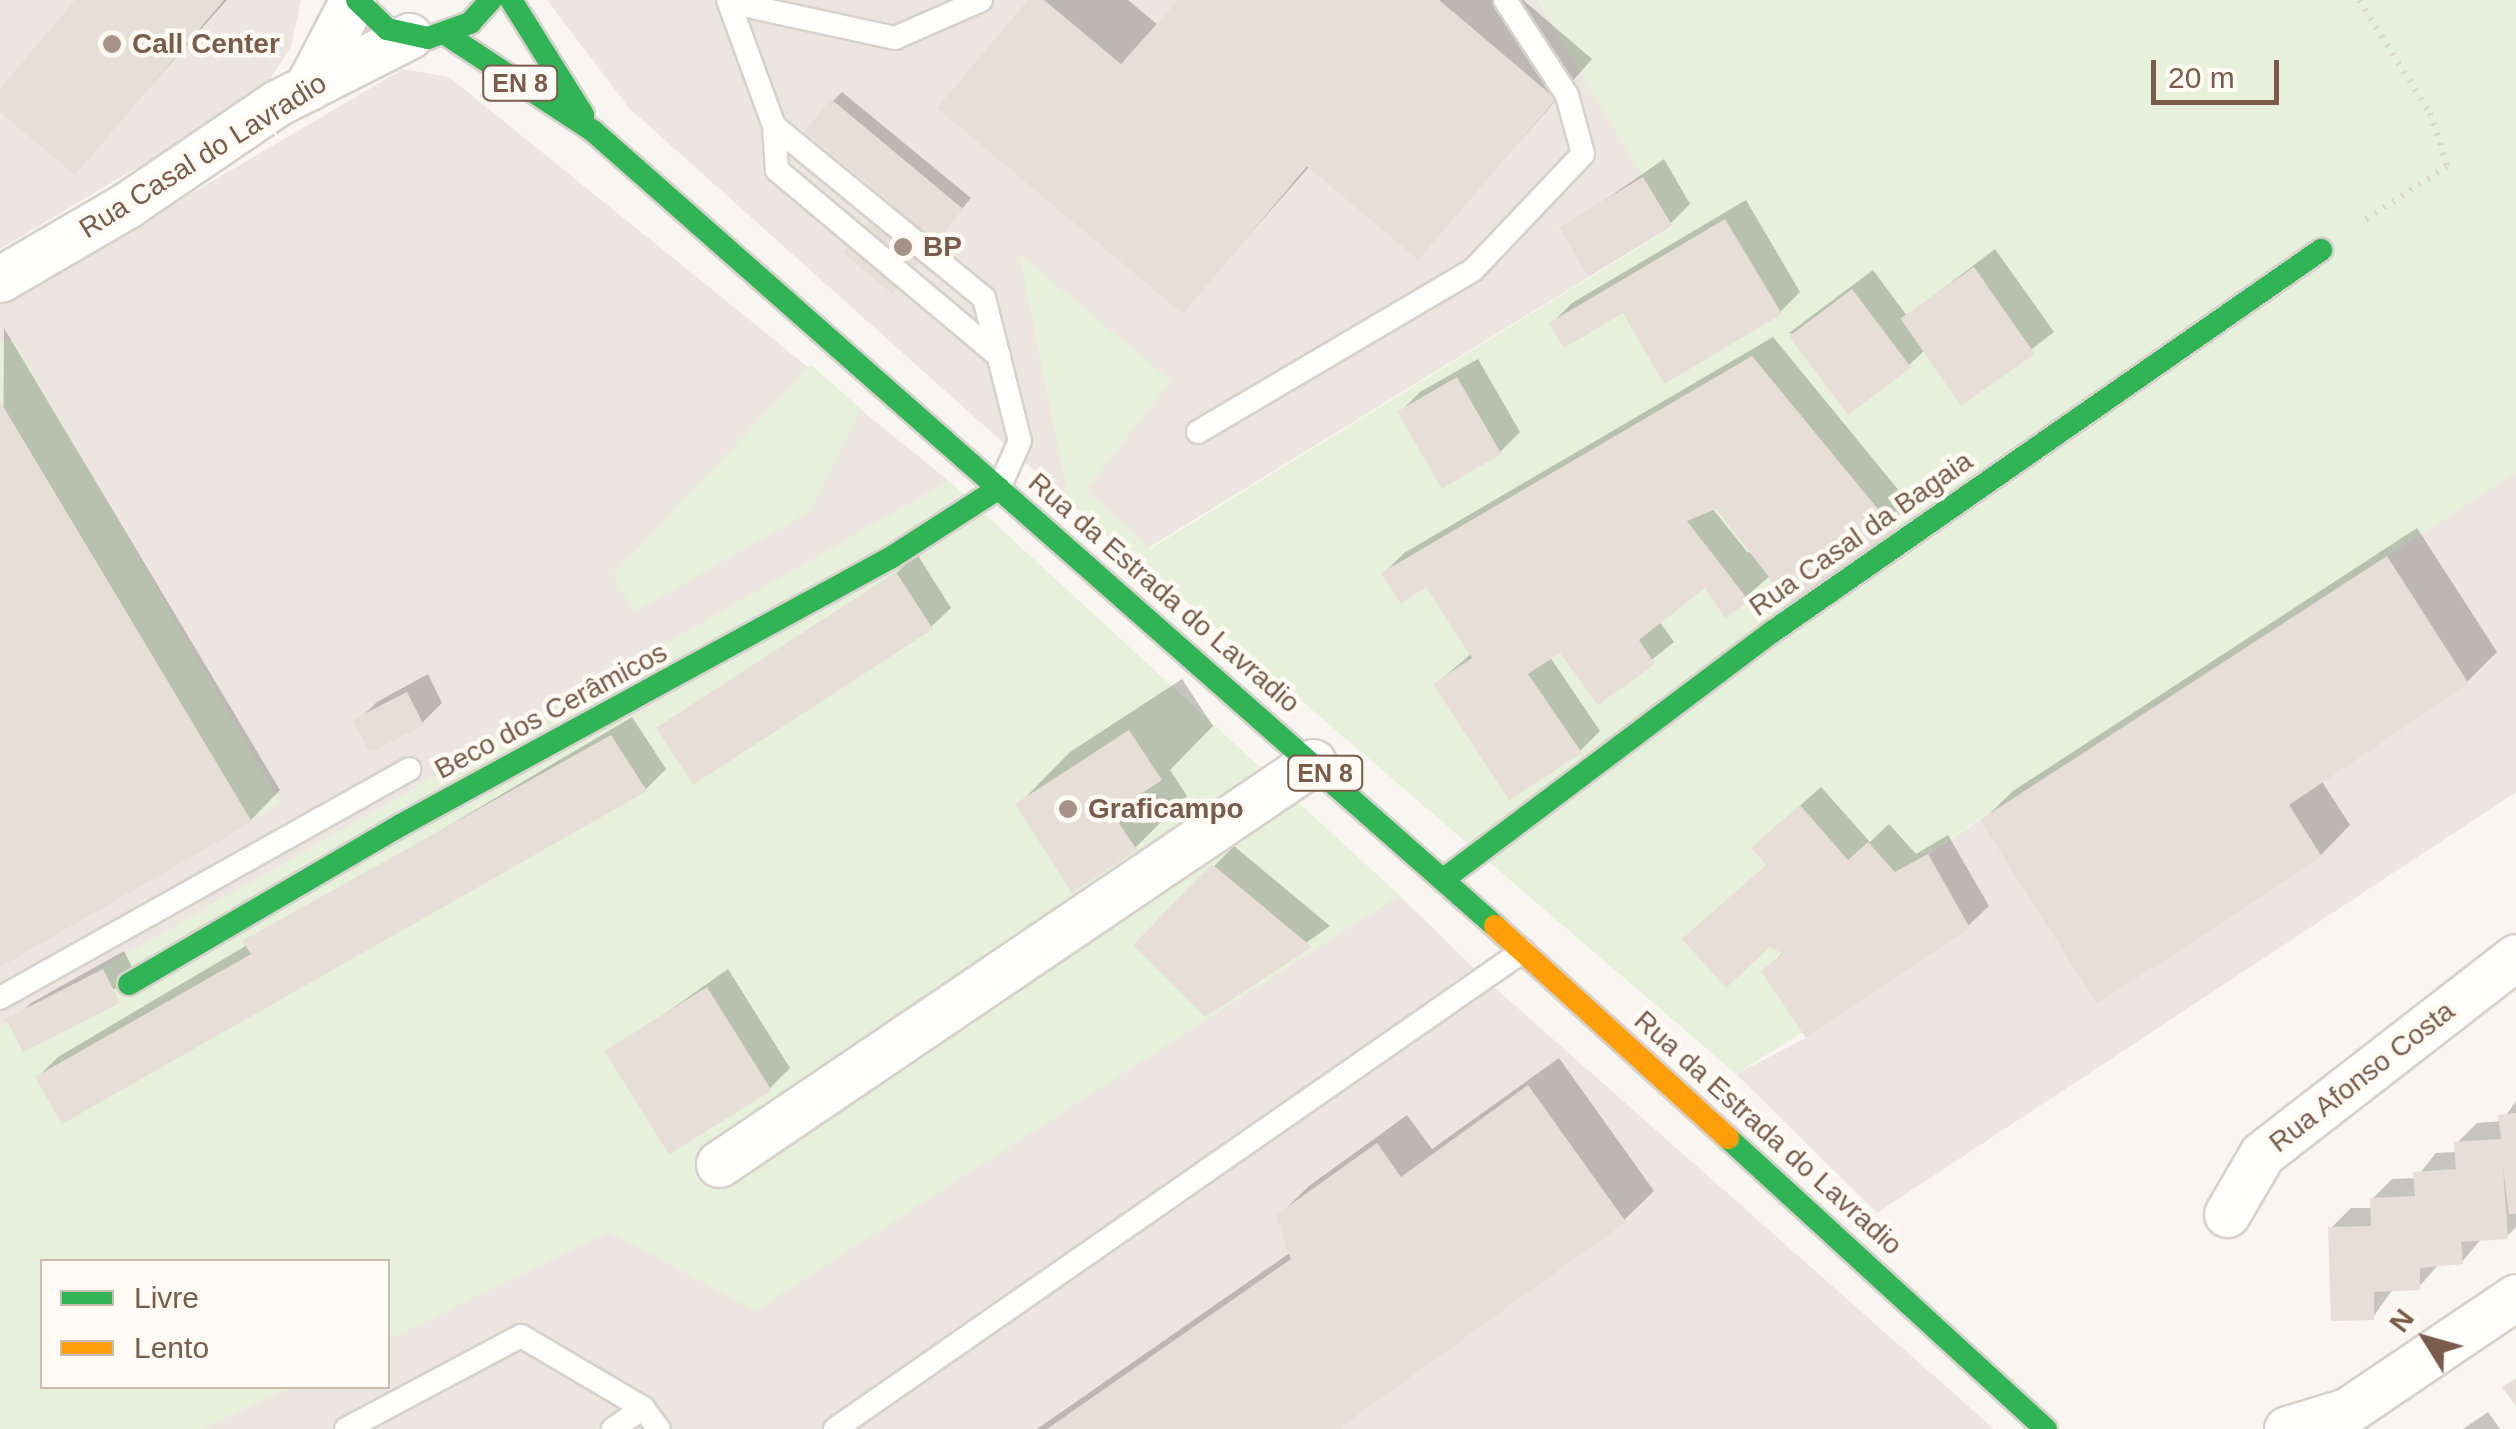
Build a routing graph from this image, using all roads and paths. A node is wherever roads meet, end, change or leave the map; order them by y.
1 (355, 0) edge
2 (491, 0) edge
3 (511, 0) edge
4 (980, 0) edge
5 (1504, 0) edge
6 (2359, 0) edge
7 (729, 1) edge
8 (428, 36) junction
9 (307, 88) junction
10 (774, 126) junction
11 (593, 130) junction
12 (2321, 250) joint
13 (0, 279) edge
14 (999, 356) junction
15 (1198, 432) dead end
16 (999, 488) junction
17 (1313, 762) junction
18 (409, 769) dead end
19 (1444, 879) junction
20 (1522, 951) junction
21 (2516, 956) edge
22 (129, 984) dead end
23 (0, 998) edge
24 (718, 1164) dead end
25 (2227, 1214) dead end
26 (2516, 1297) edge
27 (643, 1408) junction
28 (2340, 1420) edge
29 (346, 1429) edge
30 (612, 1429) edge
31 (659, 1429) edge
32 (835, 1429) edge
33 (2046, 1429) edge
34 (2287, 1429) edge

1 - 8 main road, EN 8
1 - 9 street
2 - 8 main road, EN 8
3 - 11 main road, Rua da Estrada do Lavradio / EN 8
4 - 7 lane
5 - 15 lane
6 - 12 path
7 - 10 lane
8 - 9 street, Rua Casal do Lavradio
8 - 11 main road, Rua da Estrada do Lavradio / EN 8
9 - 13 street, Rua Casal do Lavradio
10 - 14 lane
10 - 14 lane
11 - 16 main road, Rua da Estrada do Lavradio / EN 8
12 - 19 main road, Rua Casal da Bagaia
14 - 16 lane
16 - 17 main road, Rua da Estrada do Lavradio / EN 8
16 - 22 main road, Beco dos Cerâmicos
17 - 19 main road, Rua da Estrada do Lavradio / EN 8
17 - 24 street
18 - 23 lane
19 - 20 main road, Rua da Estrada do Lavradio / EN 8
20 - 32 lane
20 - 33 main road, Rua da Estrada do Lavradio / EN 8
21 - 25 street, Rua Afonso Costa
26 - 28 street
27 - 29 lane
27 - 30 lane
27 - 31 lane
28 - 34 street

